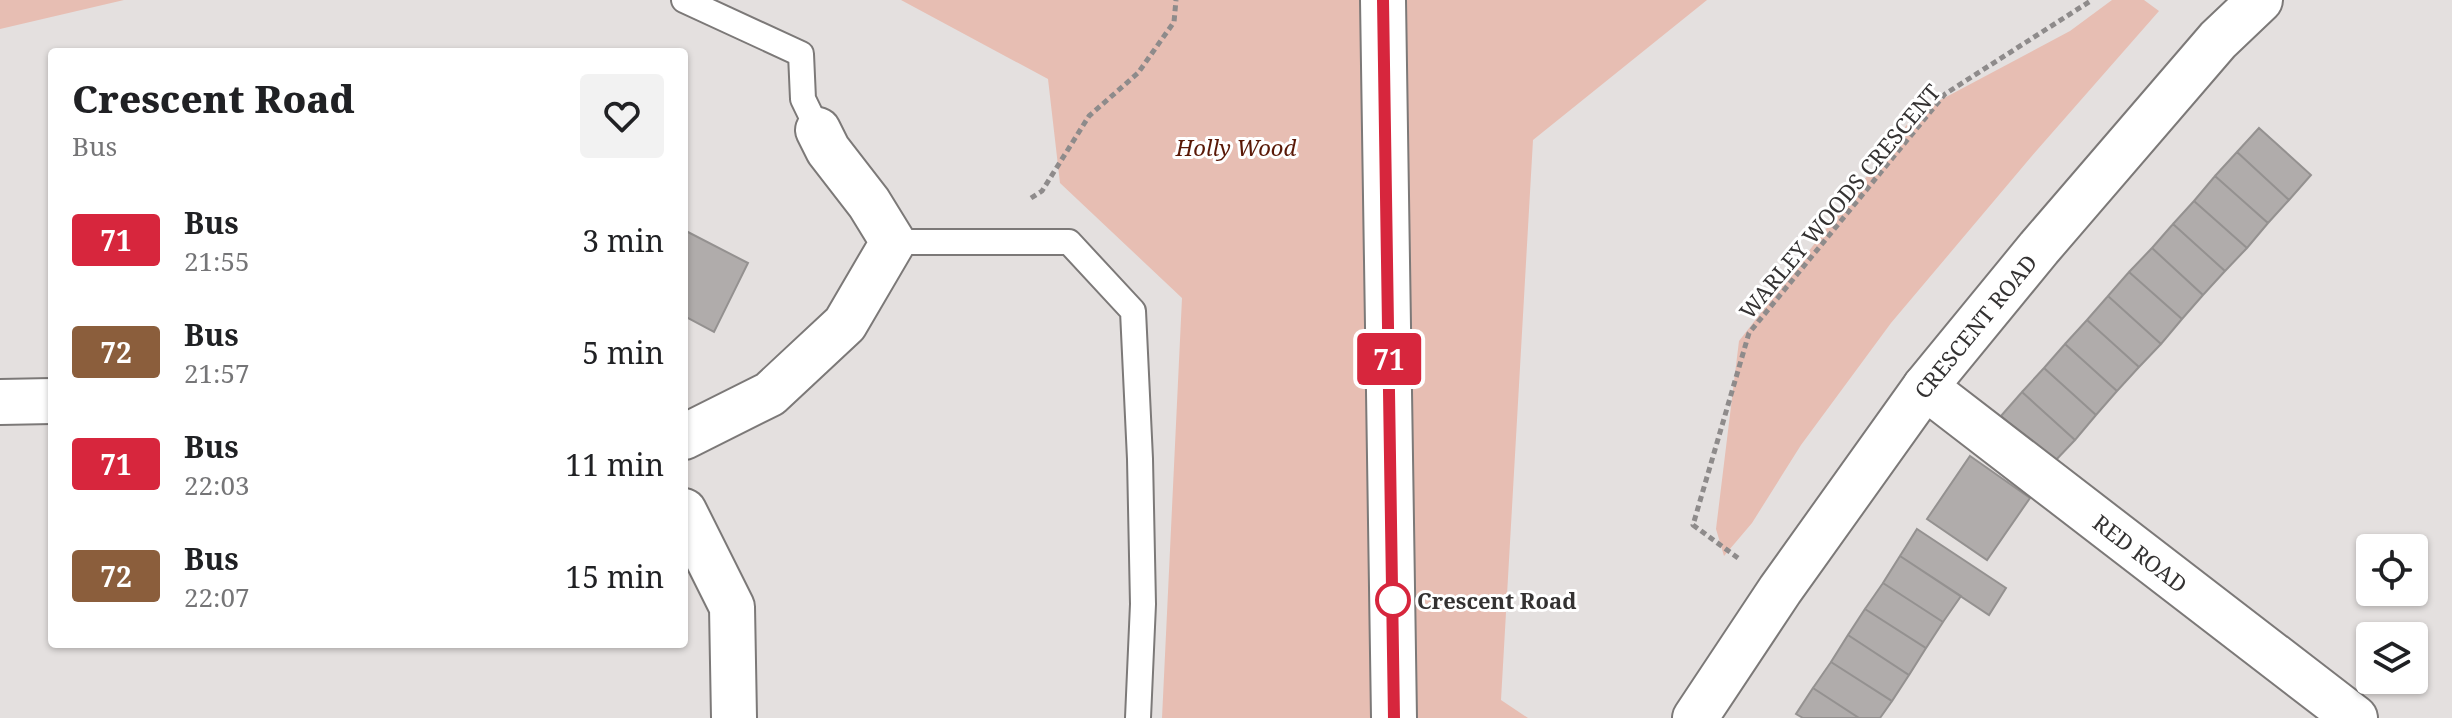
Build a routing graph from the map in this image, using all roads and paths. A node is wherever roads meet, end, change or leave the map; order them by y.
1 (684, 0) edge
2 (1176, 0) edge
3 (1383, 0) edge
4 (2092, 0) edge
5 (2260, 0) edge
6 (818, 130) joint
7 (893, 242) junction
8 (960, 242) junction
9 (1925, 387) junction
10 (48, 401) edge
11 (0, 402) edge
12 (688, 435) edge
13 (688, 519) edge
14 (1780, 590) junction
15 (734, 718) edge
16 (1138, 718) edge
17 (1394, 718) edge
18 (1695, 718) edge
19 (2355, 718) edge

1 - 6 lane
2 - 8 path
3 - 17 street
4 - 14 path, WARLEY WOODS CRESCENT
5 - 9 street, CRESCENT ROAD
6 - 7 street
7 - 8 lane
7 - 12 street
8 - 16 lane
9 - 14 street, CRESCENT ROAD
9 - 19 street, RED ROAD
10 - 11 street
13 - 15 street
14 - 18 street, CRESCENT ROAD

